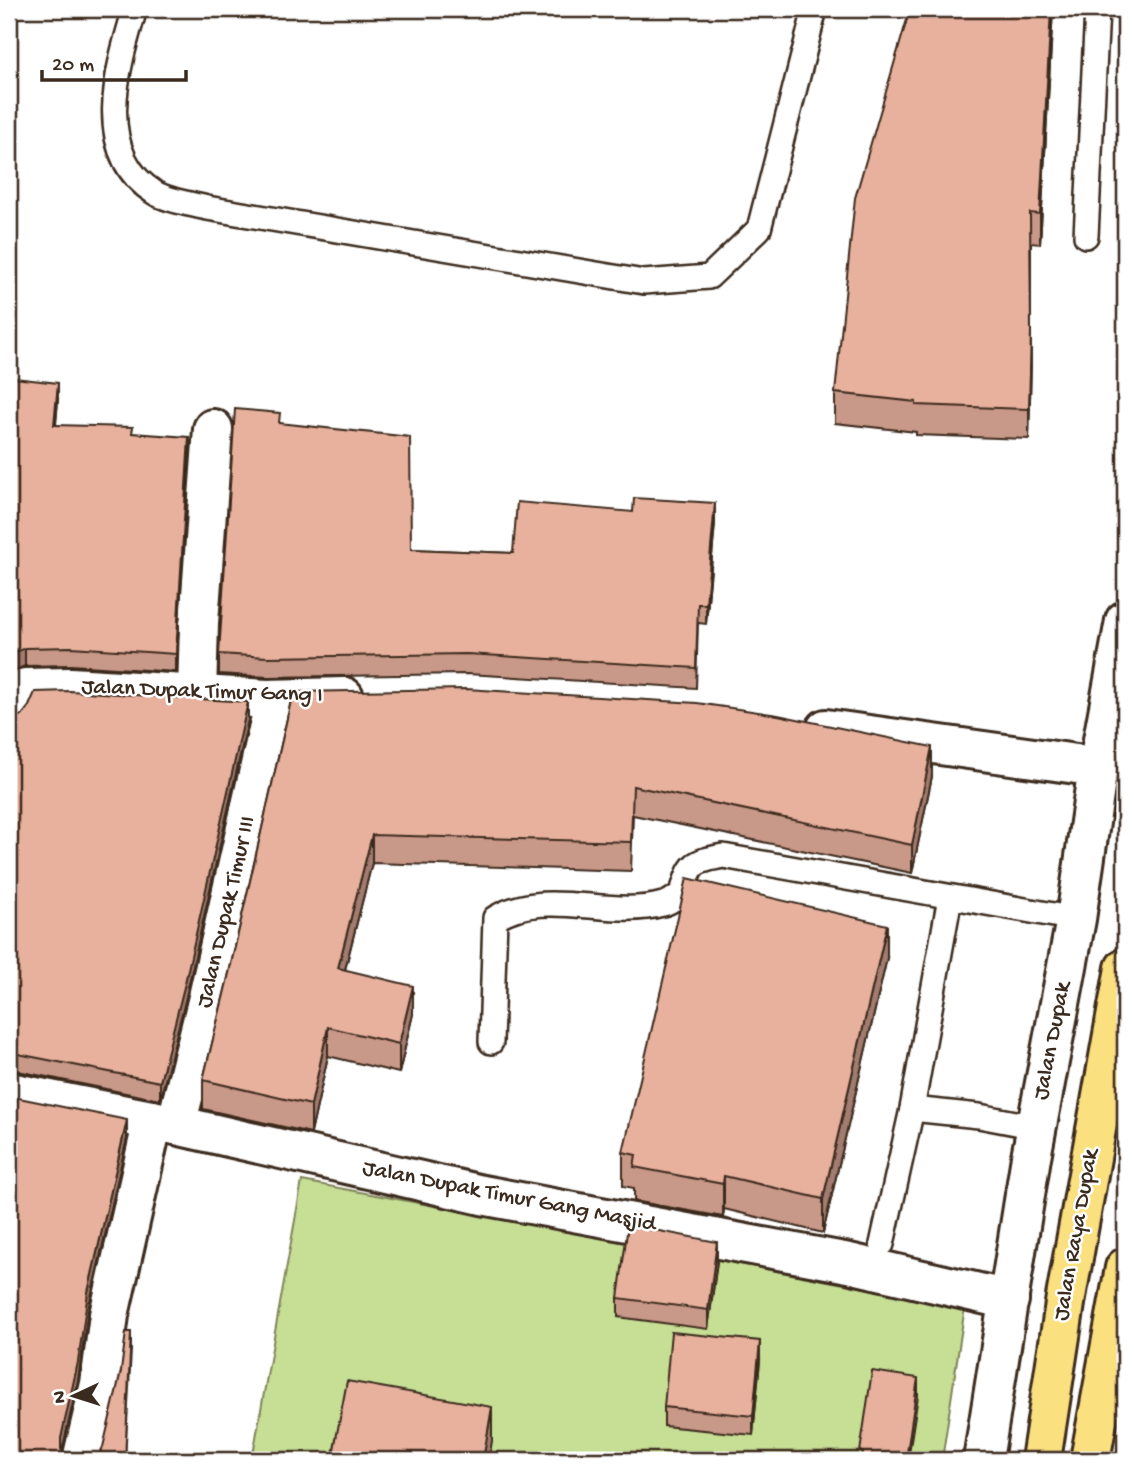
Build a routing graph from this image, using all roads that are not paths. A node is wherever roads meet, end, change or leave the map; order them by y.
1 (135, 9) edge
2 (815, 9) edge
3 (1097, 9) edge
4 (1086, 236) dead end
5 (213, 429) dead end
6 (1125, 621) edge
7 (197, 694) junction
8 (385, 697) edge
9 (275, 699) junction
10 (13, 705) edge
11 (795, 724) edge
12 (1098, 767) junction
13 (950, 897) junction
14 (1076, 919) junction
15 (1125, 968) edge
16 (491, 1042) dead end
17 (9, 1091) edge
18 (912, 1109) junction
19 (164, 1122) junction
20 (1037, 1127) junction
21 (882, 1244) dead end
22 (1125, 1268) edge
23 (1009, 1300) junction
24 (82, 1460) edge
25 (983, 1460) edge
26 (1041, 1460) edge
27 (1090, 1460) edge

1 - 2 lane
3 - 4 lane
5 - 7 street
6 - 12 street, Jalan Dupak
7 - 9 street, Jalan Dupak Timur Gang I
7 - 10 street, Jalan Dupak Timur Gang I
8 - 9 street, Jalan Dupak Timur Gang I
9 - 19 street, Jalan Dupak Timur III
11 - 12 street
12 - 14 street, Jalan Dupak
13 - 14 lane
13 - 16 lane
13 - 18 lane
14 - 20 street, Jalan Dupak
15 - 26 main road, Jalan Raya Dupak
17 - 19 street, Jalan Dupak Timur Gang Masjid
18 - 20 lane
18 - 21 lane
19 - 23 street, Jalan Dupak Timur Gang Masjid
19 - 24 street, Jalan Dupak Timur III
20 - 23 street, Jalan Dupak
22 - 27 main road
23 - 25 street, Jalan Dupak

